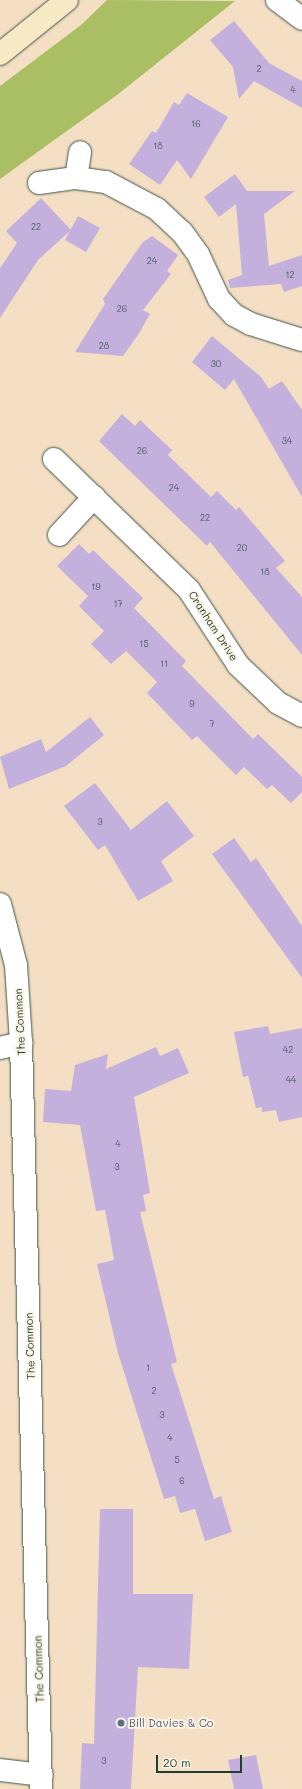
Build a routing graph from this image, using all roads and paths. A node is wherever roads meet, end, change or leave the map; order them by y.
1 (67, 0) edge
2 (277, 0) edge
3 (302, 19) edge
4 (0, 54) edge
5 (80, 152) dead end
6 (76, 178) junction
7 (38, 183) dead end
8 (302, 340) edge
9 (54, 459) dead end
10 (94, 497) junction
11 (59, 535) dead end
12 (302, 716) edge
13 (0, 904) edge
14 (21, 1043) junction
15 (0, 1048) edge
16 (0, 1770) edge
17 (41, 1782) edge

1 - 4 street
2 - 3 street
5 - 6 street
6 - 7 street
6 - 8 street
9 - 10 street, Cranham Drive
10 - 11 street
10 - 12 street, Cranham Drive
13 - 14 street, The Common
14 - 15 street
14 - 17 street, The Common
16 - 17 street

